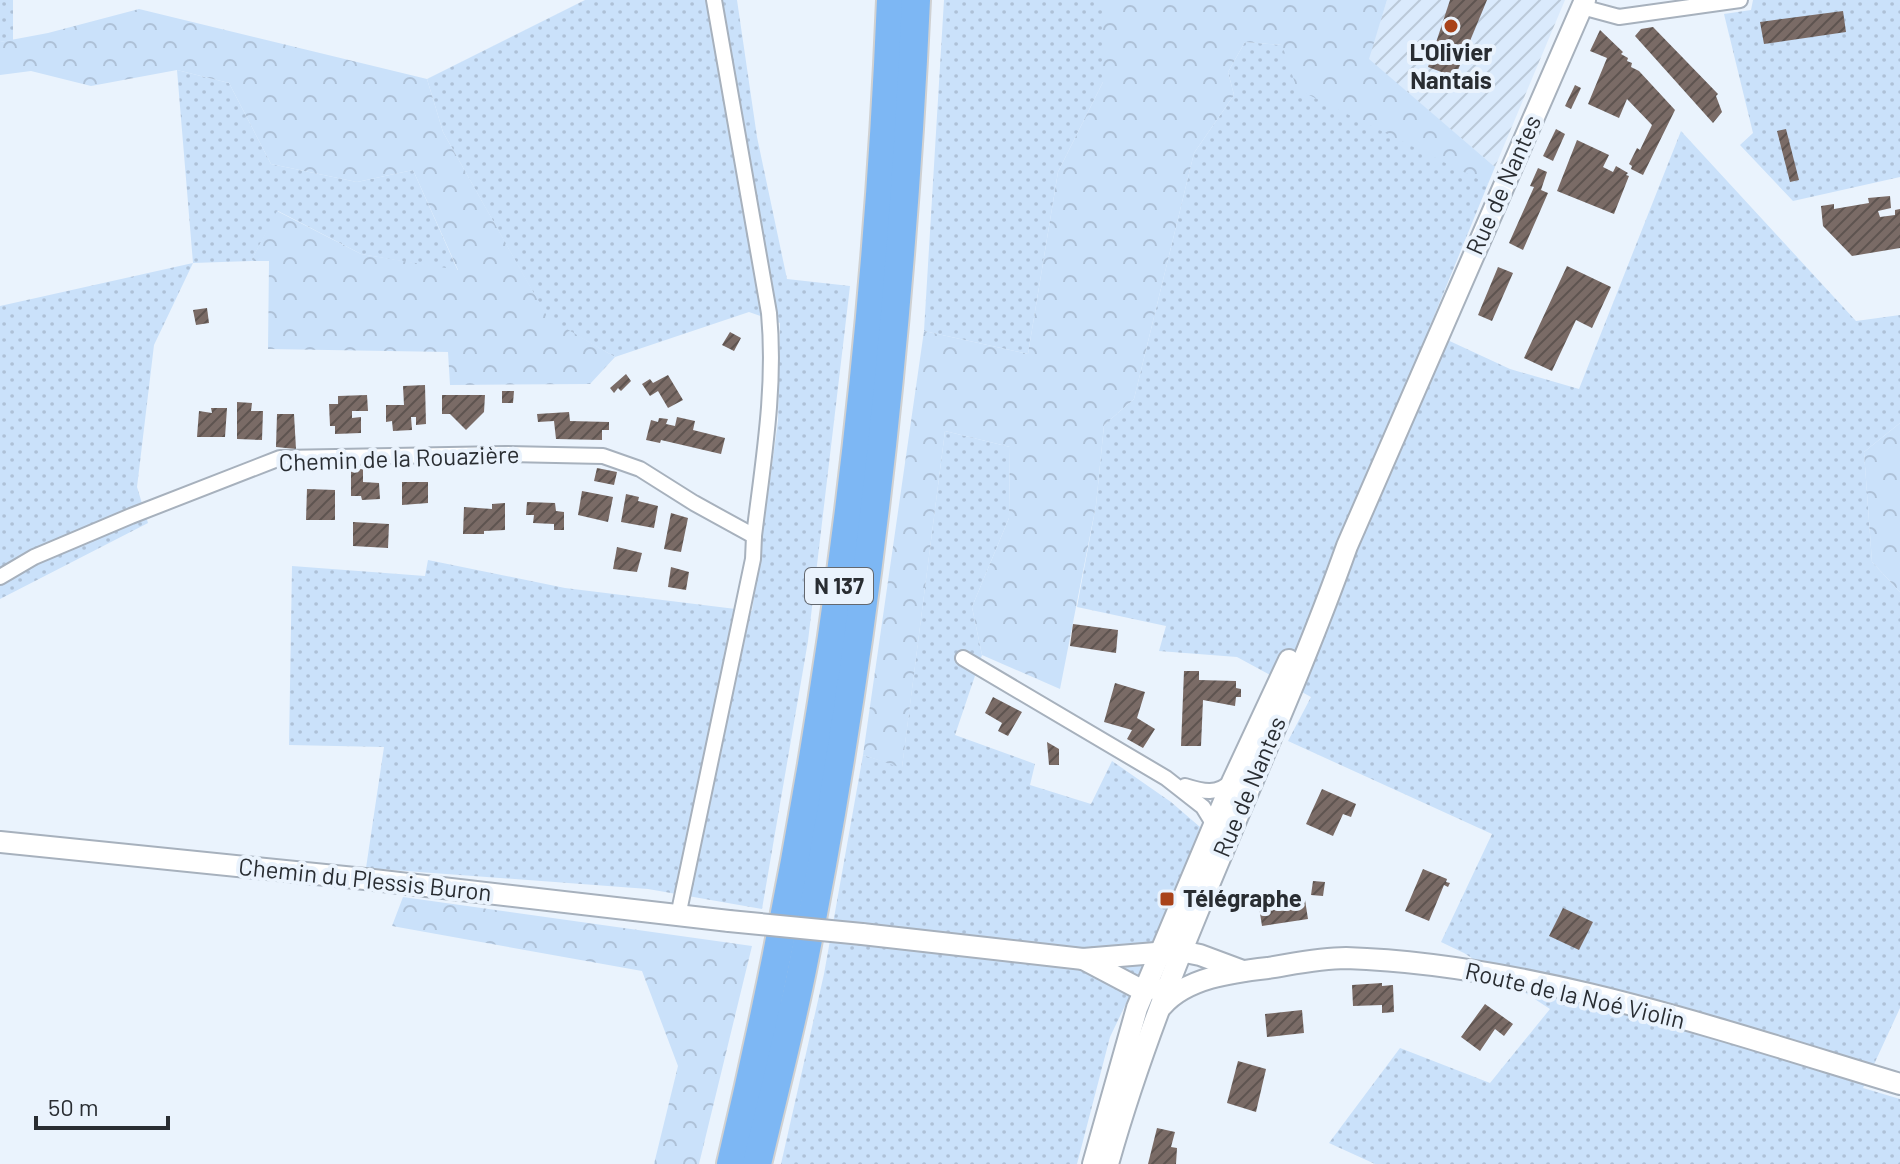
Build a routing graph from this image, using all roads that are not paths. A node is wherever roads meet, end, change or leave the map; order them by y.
1 (714, 0) edge
2 (891, 0) edge
3 (916, 0) edge
4 (1740, 0) edge
5 (1583, 4) edge
6 (754, 536) junction
7 (0, 577) edge
8 (963, 658) dead end
9 (1241, 784) junction
10 (1200, 796) junction
11 (1218, 820) junction
12 (0, 842) edge
13 (1190, 912) junction
14 (678, 916) junction
15 (1216, 960) junction
16 (1113, 964) junction
17 (1243, 971) junction
18 (1160, 978) junction
19 (1209, 980) junction
20 (1900, 1084) edge
21 (731, 1164) edge
22 (757, 1164) edge
23 (1093, 1164) edge
24 (1108, 1164) edge

1 - 6 street
2 - 21 highway, N 137
3 - 22 highway, N 137
4 - 5 street
5 - 9 street, Rue de Nantes
6 - 7 street, Chemin de la Rouazière
6 - 14 street
8 - 10 street
9 - 10 street
9 - 11 street, Rue de Nantes
9 - 13 street, Rue de Nantes
10 - 11 street
10 - 11 street
11 - 13 street, Rue de Nantes
11 - 13 street
11 - 18 street
12 - 14 street, Chemin du Plessis Buron
13 - 15 street
13 - 16 street
13 - 18 street
14 - 16 street, Chemin du Plessis Buron, bridge
15 - 17 street, Route de la Noé Violin
15 - 18 street, Route de la Noé Violin
16 - 18 street
16 - 18 street
17 - 19 street, Route de la Noé Violin
17 - 20 street, Route de la Noé Violin
18 - 19 street, Route de la Noé Violin
18 - 19 street, Route de la Noé Violin
18 - 23 street
18 - 24 street

